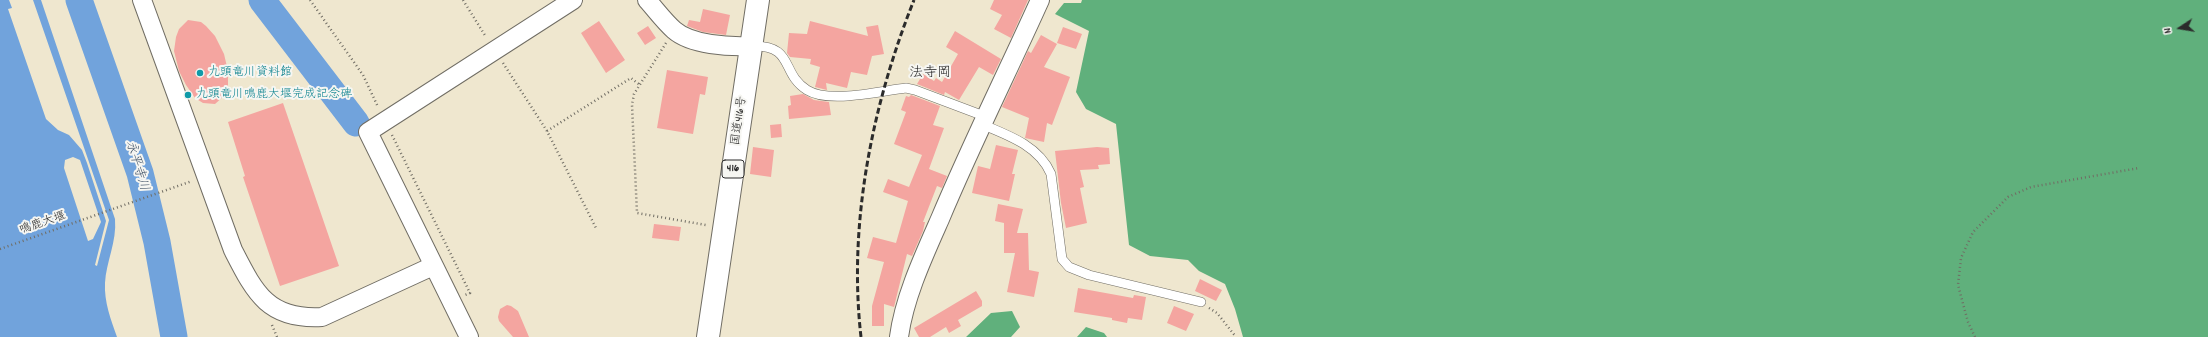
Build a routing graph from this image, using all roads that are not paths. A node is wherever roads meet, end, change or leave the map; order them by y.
1 (142, 0) edge
2 (573, 0) edge
3 (647, 0) edge
4 (758, 0) edge
5 (1040, 0) edge
6 (751, 46) junction
7 (983, 120) junction
8 (433, 266) junction
9 (1201, 302) road end
10 (469, 337) edge
11 (708, 337) edge
12 (899, 337) edge

1 - 8 street
2 - 8 street
3 - 6 street
4 - 6 highway, 国道416号 / 416
5 - 7 street
6 - 7 lane
6 - 11 highway, 国道416号 / 416
7 - 9 lane
7 - 12 street
8 - 10 street

